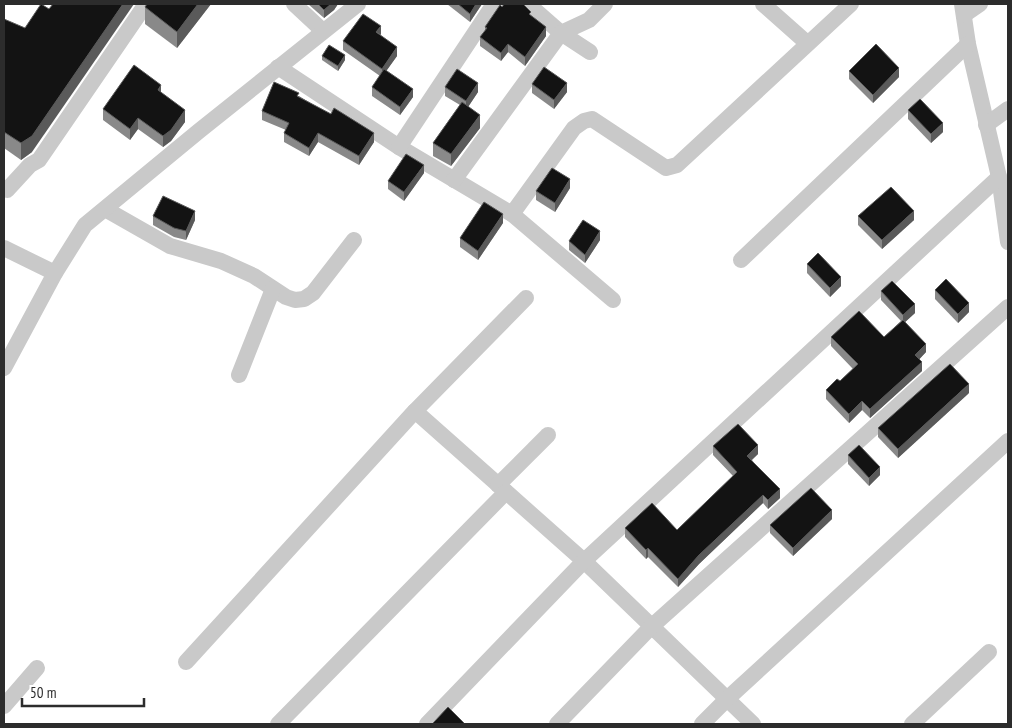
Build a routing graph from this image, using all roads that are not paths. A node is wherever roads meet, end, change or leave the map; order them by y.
1 (146, 4) edge
2 (294, 4) edge
3 (358, 4) edge
4 (494, 4) edge
5 (528, 4) edge
6 (606, 4) edge
7 (763, 4) edge
8 (851, 4) edge
9 (980, 4) edge
10 (963, 9) edge
11 (323, 31) junction
12 (561, 33) junction
13 (807, 43) junction
14 (968, 44) junction
15 (590, 52) dead end
16 (278, 67) junction
17 (1008, 109) edge
18 (986, 125) junction
19 (399, 147) junction
20 (999, 177) junction
21 (454, 180) junction
22 (4, 189) edge
23 (105, 209) junction
24 (512, 214) junction
25 (354, 240) dead end
26 (1008, 242) edge
27 (4, 248) edge
28 (741, 260) dead end
29 (55, 273) junction
30 (273, 289) junction
31 (526, 298) dead end
32 (612, 300) dead end
33 (1008, 307) edge
34 (4, 368) edge
35 (239, 375) dead end
36 (415, 412) junction
37 (548, 434) dead end
38 (1008, 441) edge
39 (502, 489) junction
40 (584, 561) junction
41 (651, 627) junction
42 (990, 652) dead end
43 (186, 662) dead end
44 (37, 668) dead end
45 (726, 699) junction
46 (4, 706) edge
47 (278, 724) edge
48 (427, 724) edge
49 (558, 724) edge
50 (702, 724) edge
51 (753, 724) edge
52 (912, 724) edge

1 - 22 street
2 - 11 street
3 - 11 street
4 - 19 street
5 - 12 street
6 - 12 street
7 - 13 street
8 - 13 street
9 - 10 street
10 - 14 street
11 - 16 street
12 - 15 street
12 - 21 street
13 - 24 street
14 - 18 street
14 - 28 street
16 - 19 street
16 - 23 street
17 - 18 street
18 - 20 street
19 - 21 street
20 - 26 street
20 - 40 street
21 - 24 street
23 - 29 street
23 - 30 street
24 - 32 street
25 - 30 street
27 - 29 street
29 - 34 street
30 - 35 street
31 - 36 street
33 - 41 street
36 - 39 street
36 - 43 street
37 - 39 street
38 - 45 street
39 - 40 street
39 - 47 street
40 - 41 street
40 - 48 street
41 - 45 street
41 - 49 street
42 - 52 street
44 - 46 street
45 - 50 street
45 - 51 street

